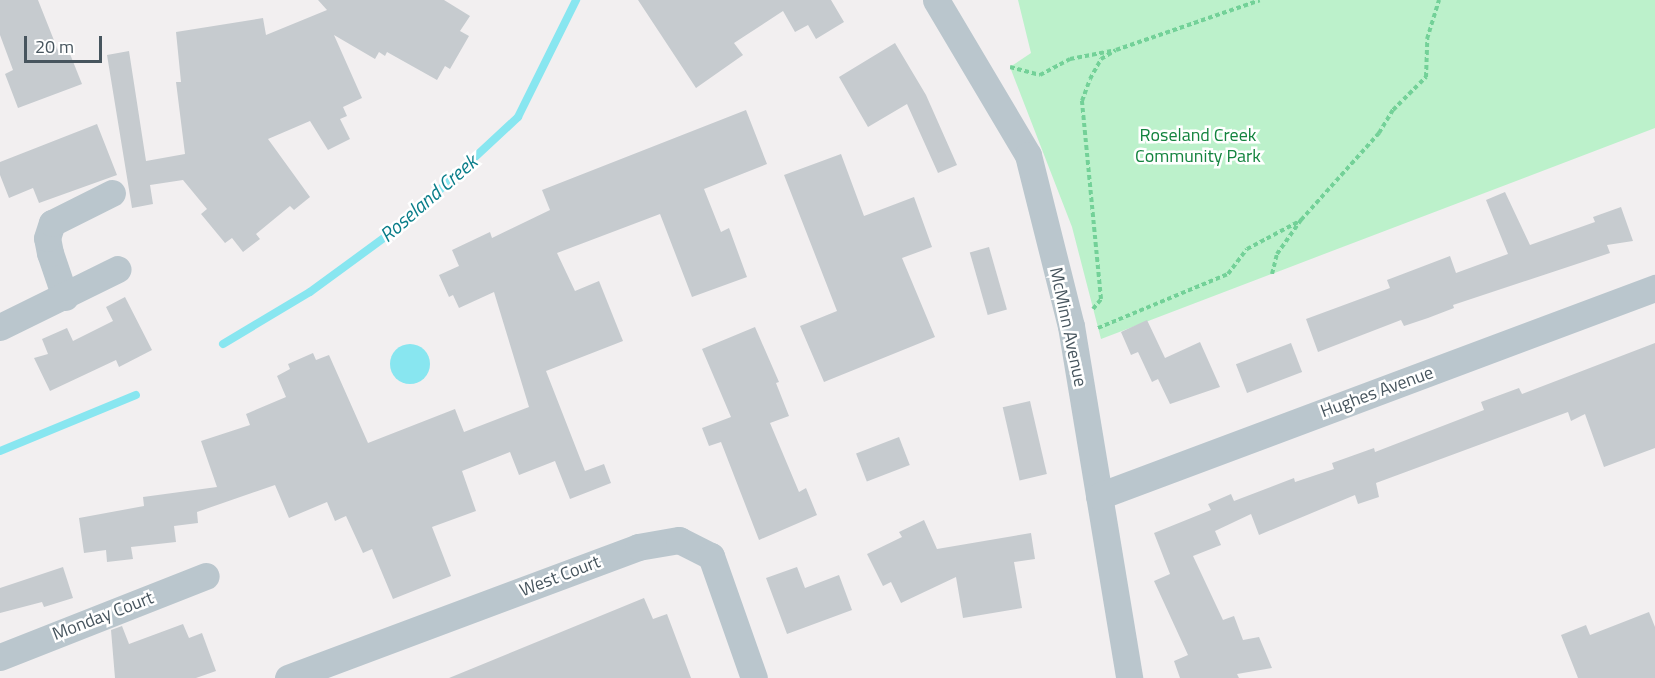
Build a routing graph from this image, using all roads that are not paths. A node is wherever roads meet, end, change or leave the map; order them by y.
1 (936, 0) edge
2 (112, 193) dead end
3 (118, 269) dead end
4 (1655, 288) edge
5 (65, 297) junction
6 (0, 327) edge
7 (1099, 495) junction
8 (206, 576) dead end
9 (0, 657) edge
10 (288, 678) edge
11 (754, 678) edge
12 (1129, 678) edge

1 - 7 street, McMinn Avenue
2 - 5 street
3 - 5 street
4 - 7 street, Hughes Avenue
5 - 6 street
7 - 12 street, McMinn Avenue
8 - 9 street, Monday Court
10 - 11 street, West Court

